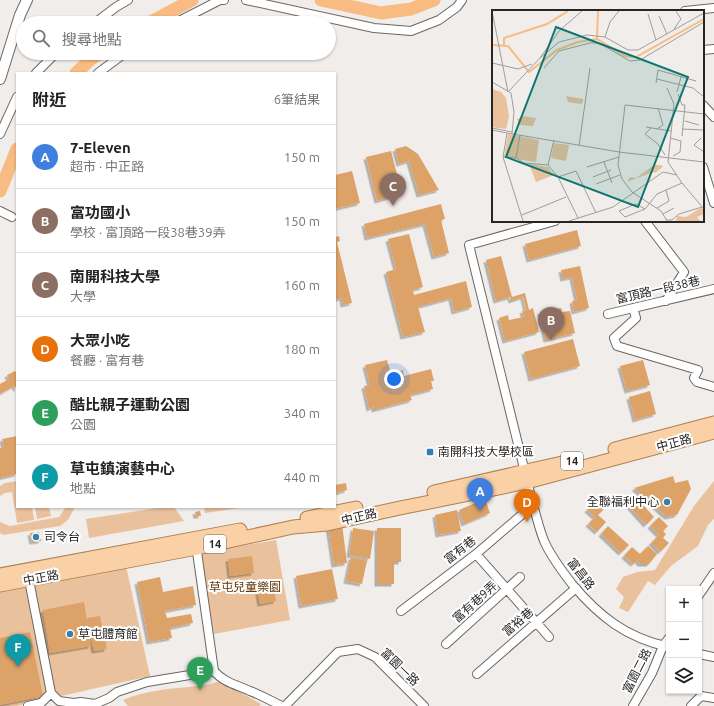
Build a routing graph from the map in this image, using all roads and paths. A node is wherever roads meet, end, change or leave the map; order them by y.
1 (27, 0) edge
2 (128, 0) edge
3 (224, 0) edge
4 (246, 0) edge
5 (462, 0) edge
6 (714, 8) edge
7 (695, 10) edge
8 (19, 16) edge
9 (104, 16) edge
10 (189, 16) edge
11 (319, 16) edge
12 (336, 20) edge
13 (16, 27) edge
14 (714, 49) edge
15 (704, 50) edge
16 (49, 60) edge
17 (116, 60) edge
18 (37, 72) edge
19 (99, 72) edge
20 (0, 79) edge
21 (16, 99) edge
22 (704, 106) edge
23 (714, 117) edge
24 (0, 134) edge
25 (704, 170) edge
26 (708, 183) edge
27 (714, 203) edge
28 (0, 211) edge
29 (15, 218) edge
30 (551, 222) edge
31 (646, 222) edge
32 (714, 289) edge
33 (666, 300) junction
34 (633, 308) junction
35 (608, 314) dead end
36 (714, 386) edge
37 (714, 423) edge
38 (714, 432) edge
39 (526, 477) junction
40 (533, 505) junction
41 (325, 515) edge
42 (196, 543) junction
43 (476, 554) junction
44 (714, 573) edge
45 (0, 575) edge
46 (520, 577) dead end
47 (29, 580) junction
48 (0, 585) edge
49 (508, 588) junction
50 (576, 588) junction
51 (702, 591) edge
52 (401, 612) dead end
53 (536, 622) junction
54 (549, 637) dead end
55 (446, 644) dead end
56 (666, 647) edge
57 (702, 655) edge
58 (714, 657) edge
59 (214, 671) junction
60 (477, 674) dead end
61 (51, 693) junction
62 (714, 698) edge
63 (28, 706) edge
64 (282, 706) edge
65 (285, 706) edge
66 (424, 706) edge
67 (633, 706) edge
68 (691, 706) edge

1 - 8 street
2 - 9 street
3 - 10 street
4 - 11 street
5 - 12 street
6 - 7 street
13 - 20 street
14 - 15 street
16 - 18 street
17 - 19 street
21 - 24 street
22 - 23 street
25 - 26 street
26 - 27 street
28 - 29 street
30 - 39 street, 富昌路
31 - 33 street
32 - 33 street, 富頂路一段38巷
33 - 34 street, 富頂路一段38巷
34 - 35 street, 富頂路一段38巷
34 - 36 street
37 - 39 main road, 中正路 / 14
38 - 39 main road, 中正路 / 14
39 - 40 street, 富昌路
39 - 41 main road, 中正路 / 14
40 - 43 street, 富有巷
40 - 50 street, 富昌路
41 - 42 main road, 中正路 / 14
42 - 45 main road, 中正路 / 14
42 - 47 main road, 中正路 / 14
42 - 59 street
43 - 49 street
43 - 52 street, 富有巷
44 - 51 street
46 - 49 street, 富有巷9弄
47 - 48 main road, 中正路 / 14
47 - 61 street
49 - 53 street
49 - 55 street, 富有巷9弄
50 - 53 street, 富裕巷
50 - 56 street, 富昌路
53 - 54 street
53 - 60 street, 富裕巷
56 - 67 street, 富園二路
57 - 58 street
59 - 61 street
59 - 64 street
61 - 63 street
62 - 68 street
65 - 66 street, 富園一路

